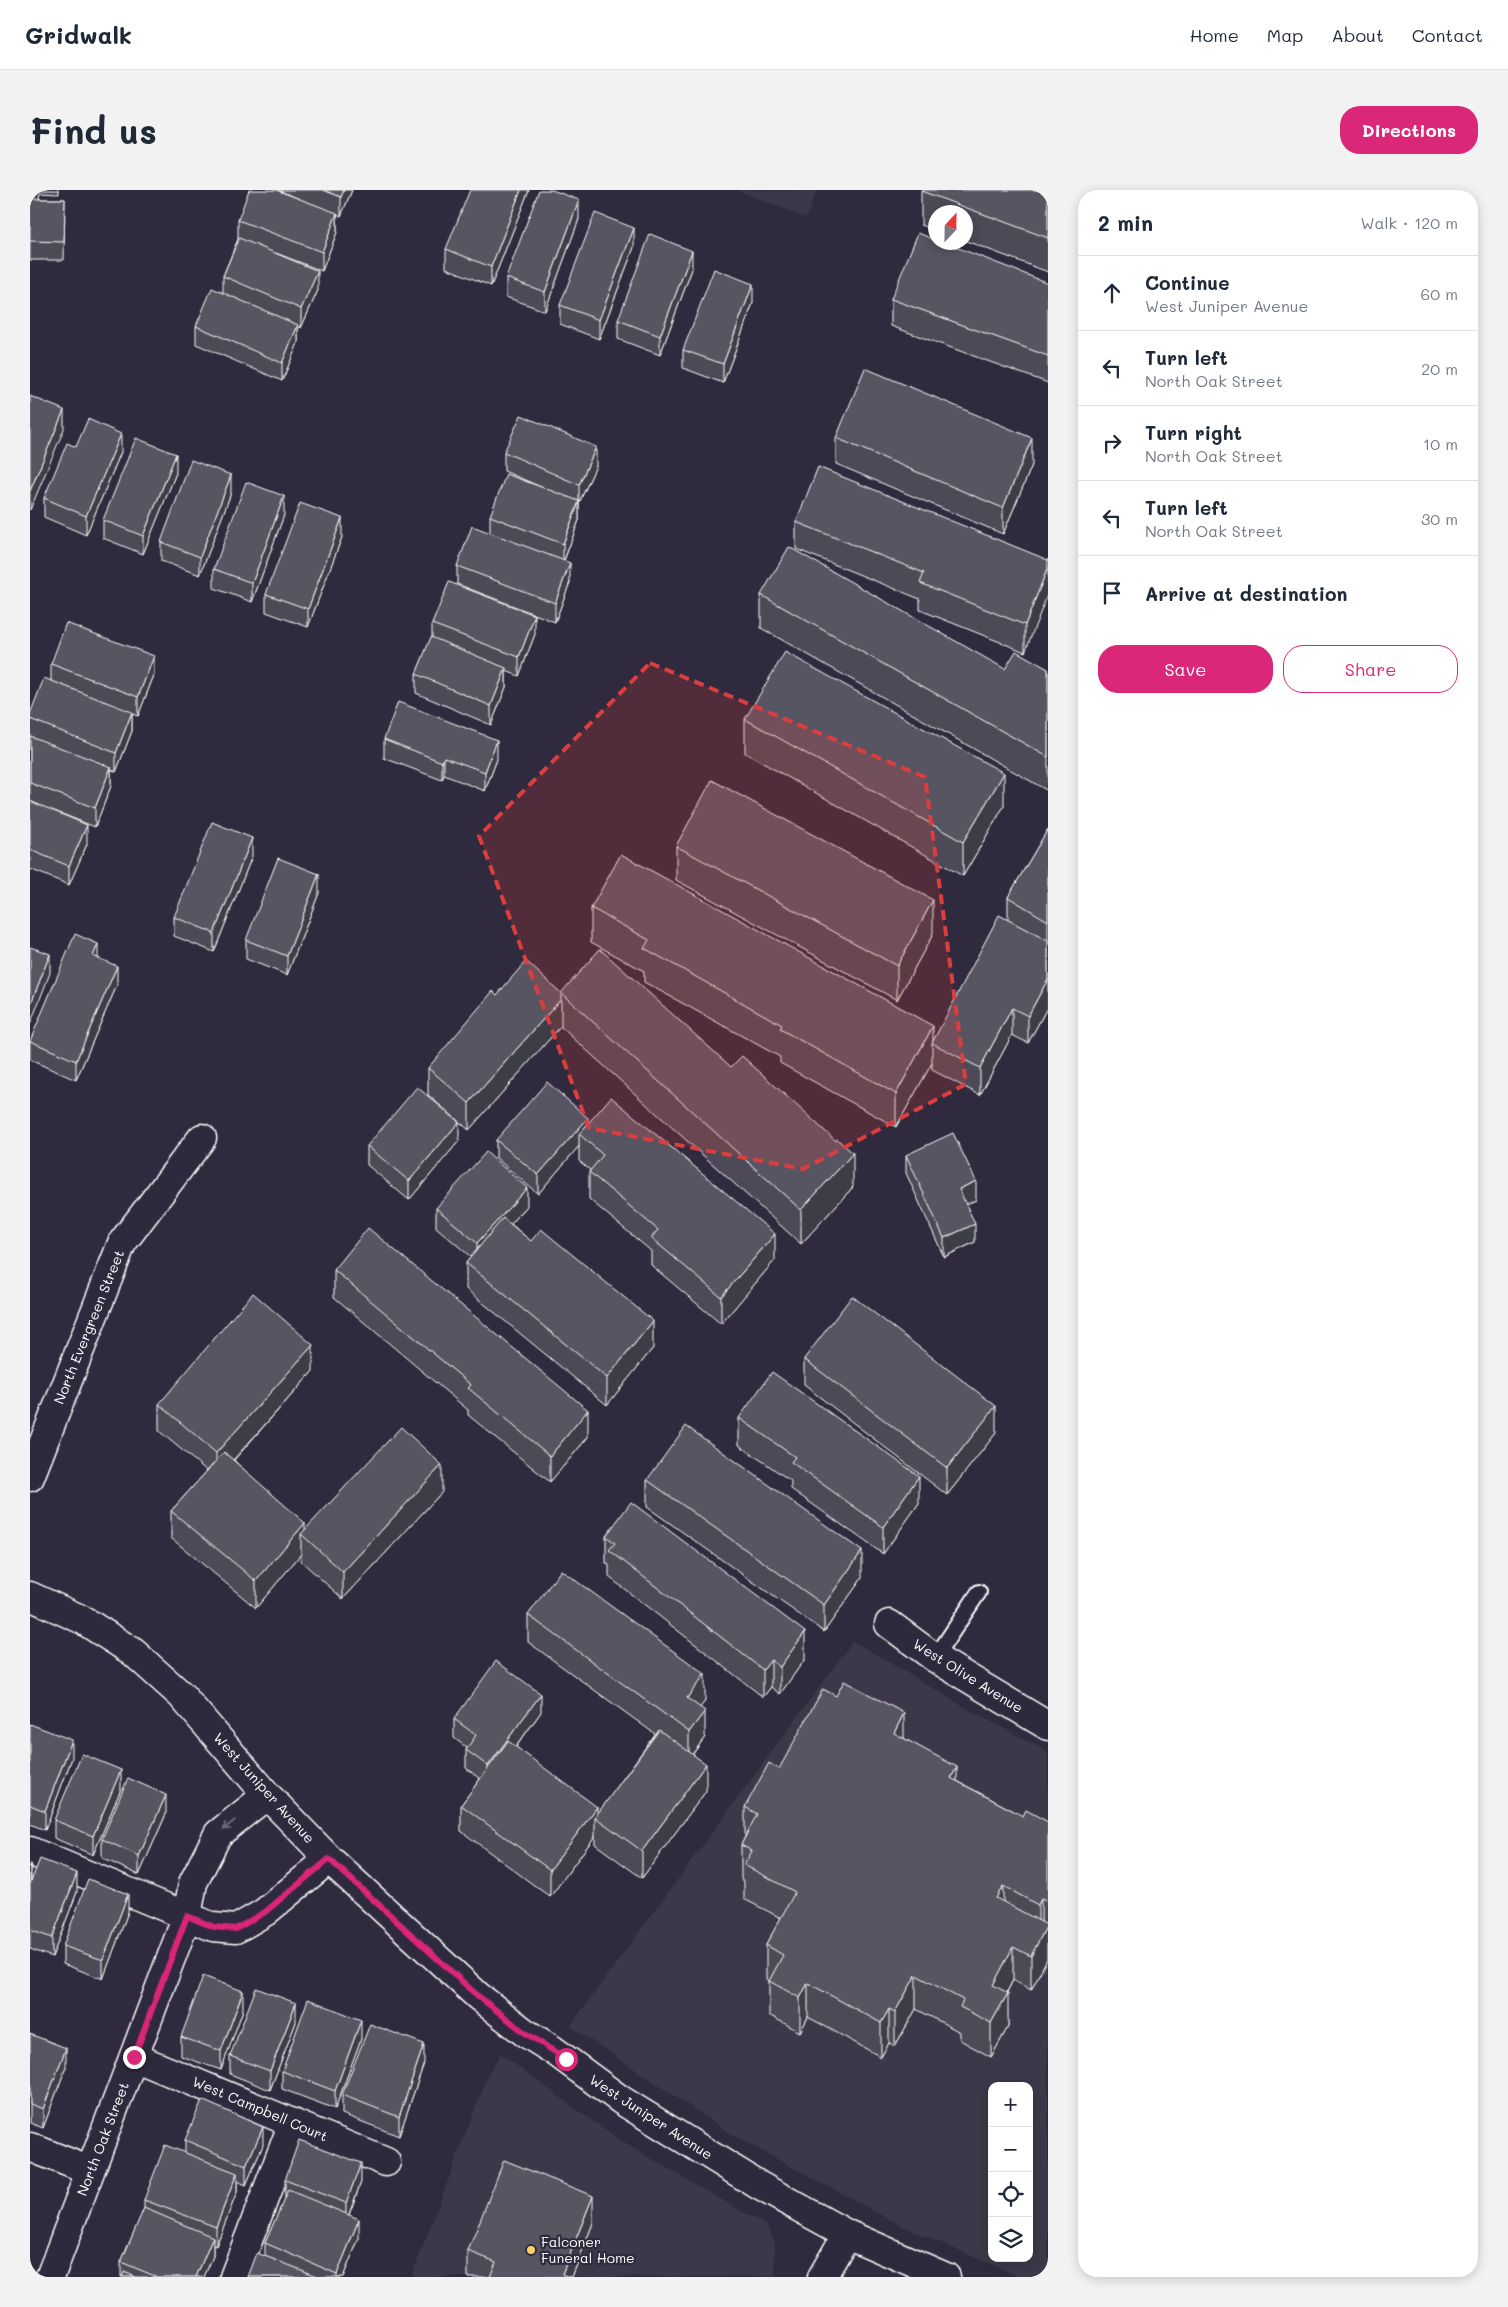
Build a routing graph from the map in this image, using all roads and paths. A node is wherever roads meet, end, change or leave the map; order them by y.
1 (202, 1138) dead end
2 (30, 1477) edge
3 (979, 1592) dead end
4 (30, 1596) edge
5 (889, 1624) dead end
6 (935, 1658) junction
7 (1048, 1726) edge
8 (267, 1795) junction
9 (30, 1851) edge
10 (329, 1859) junction
11 (187, 1916) junction
12 (134, 2057) junction
13 (293, 2123) junction
14 (30, 2147) edge
15 (386, 2162) dead end
16 (90, 2171) junction
17 (847, 2234) junction
18 (50, 2277) edge
19 (234, 2277) edge
20 (822, 2277) edge
21 (946, 2277) edge

1 - 2 street, North Evergreen Street
3 - 6 lane
4 - 8 street, West Juniper Avenue
5 - 6 street, West Olive Avenue
6 - 7 street, West Olive Avenue
8 - 10 street, West Juniper Avenue
8 -> 11 street, North Oak Street
9 - 11 street
10 - 11 street
10 - 17 street, West Juniper Avenue
11 - 12 street, North Oak Street
12 - 13 street, West Campbell Court
12 - 16 street, North Oak Street
13 - 15 street, West Campbell Court
13 - 19 street
14 - 16 street
16 - 18 street, North Oak Street
17 - 20 street
17 - 21 street, West Juniper Avenue

